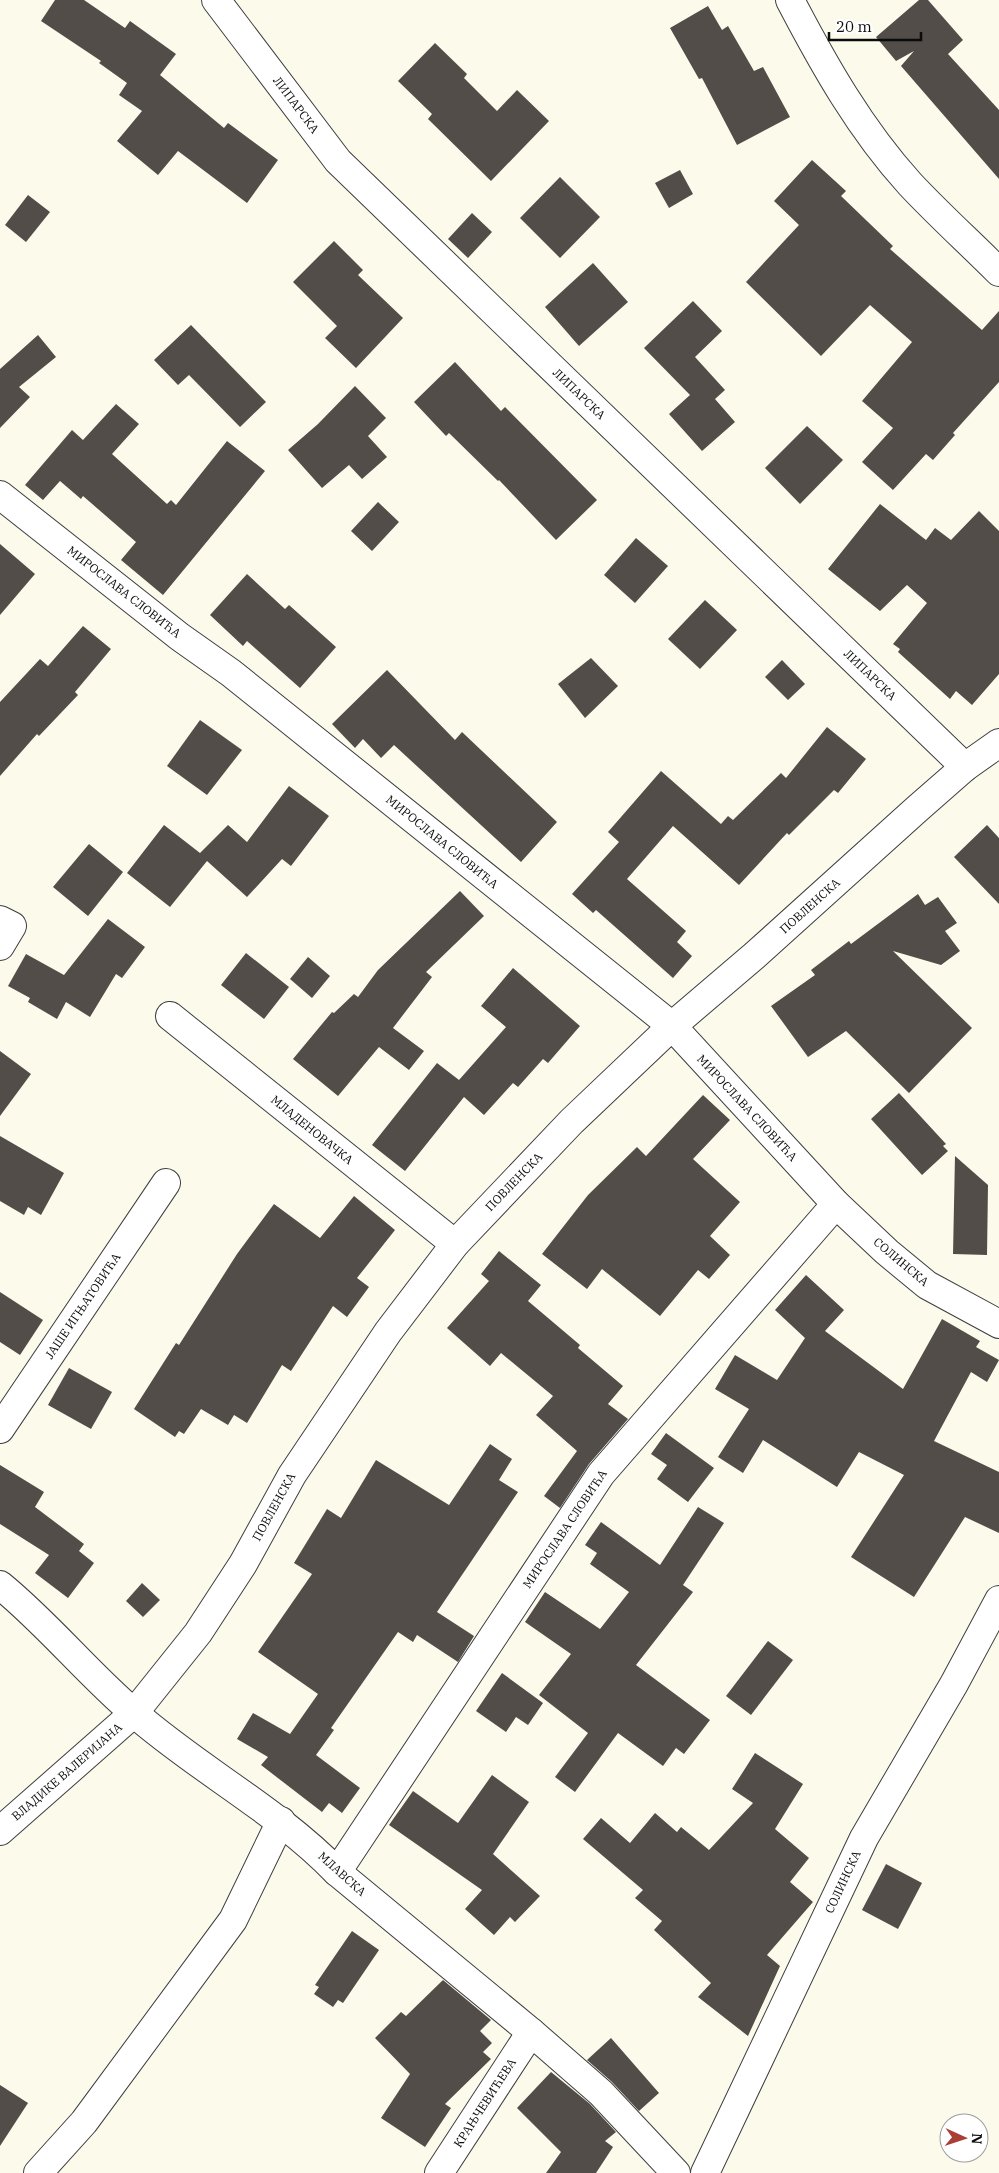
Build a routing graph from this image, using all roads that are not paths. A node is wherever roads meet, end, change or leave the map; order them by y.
1 (216, 0) edge
2 (790, 0) edge
3 (999, 272) edge
4 (0, 495) edge
5 (999, 743) edge
6 (965, 767) junction
7 (170, 1016) dead end
8 (672, 1026) junction
9 (166, 1183) dead end
10 (836, 1204) junction
11 (455, 1244) junction
12 (999, 1324) edge
13 (0, 1429) edge
14 (0, 1585) edge
15 (999, 1600) edge
16 (134, 1713) junction
17 (281, 1821) junction
18 (0, 1831) edge
19 (337, 1872) junction
20 (532, 2032) junction
21 (38, 2173) edge
22 (439, 2173) edge
23 (676, 2173) edge
24 (705, 2173) edge

1 - 6 street, ЛИПАРСКА
2 - 3 street
4 - 8 street, МИРОСЛАВА СЛОВИЋА
5 - 6 street, ПОВЛЕНСКА
6 - 8 street, ПОВЛЕНСКА
7 - 11 street, МЛАДЕНОВАЧКА
8 - 10 street, МИРОСЛАВА СЛОВИЋА
8 - 11 street, ПОВЛЕНСКА
9 - 13 street, ЈАШЕ ИГЊАТОВИЋА
10 - 12 street, СОЛИНСКА
10 - 19 street, МИРОСЛАВА СЛОВИЋА
11 - 16 street, ПОВЛЕНСКА
14 - 16 street, МЛАВСКА
15 - 24 street, СОЛИНСКА
16 - 17 street, МЛАВСКА
16 - 18 street, ВЛАДИКЕ ВАЛЕРИЈАНА
17 - 19 street, МЛАВСКА
17 - 21 street
19 - 20 street, МЛАВСКА
20 - 22 street, КРАЊЧЕВИЋЕВА
20 - 23 street, МЛАВСКА

